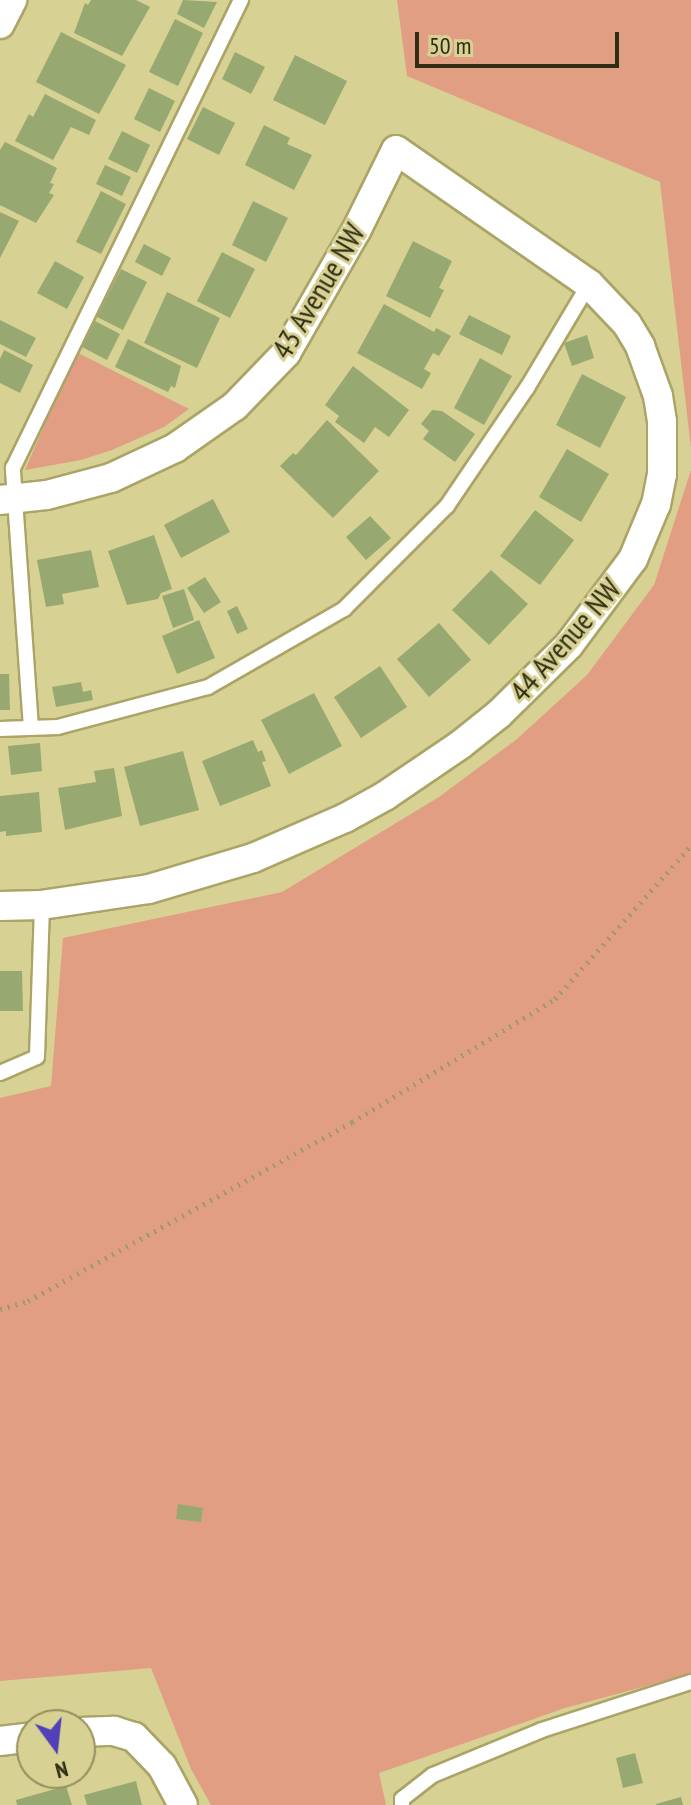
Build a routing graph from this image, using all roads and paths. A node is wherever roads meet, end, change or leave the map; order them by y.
1 (12, 0) edge
2 (241, 0) edge
3 (0, 24) edge
4 (396, 150) joint
5 (589, 284) junction
6 (7, 500) edge
7 (31, 728) junction
8 (0, 729) edge
9 (691, 846) edge
10 (42, 905) junction
11 (0, 906) edge
12 (0, 1073) edge
13 (0, 1309) edge
14 (691, 1682) edge
15 (96, 1732) edge
16 (183, 1805) edge
17 (402, 1805) edge

1 - 3 street
2 - 6 lane
4 - 5 street, 44 Avenue NW
4 - 6 street, 43 Avenue NW
5 - 7 lane
5 - 10 street, 44 Avenue NW
6 - 7 lane
7 - 8 lane
9 - 13 path
10 - 11 street, 44 Avenue NW
10 - 12 lane
14 - 17 lane
15 - 16 street

